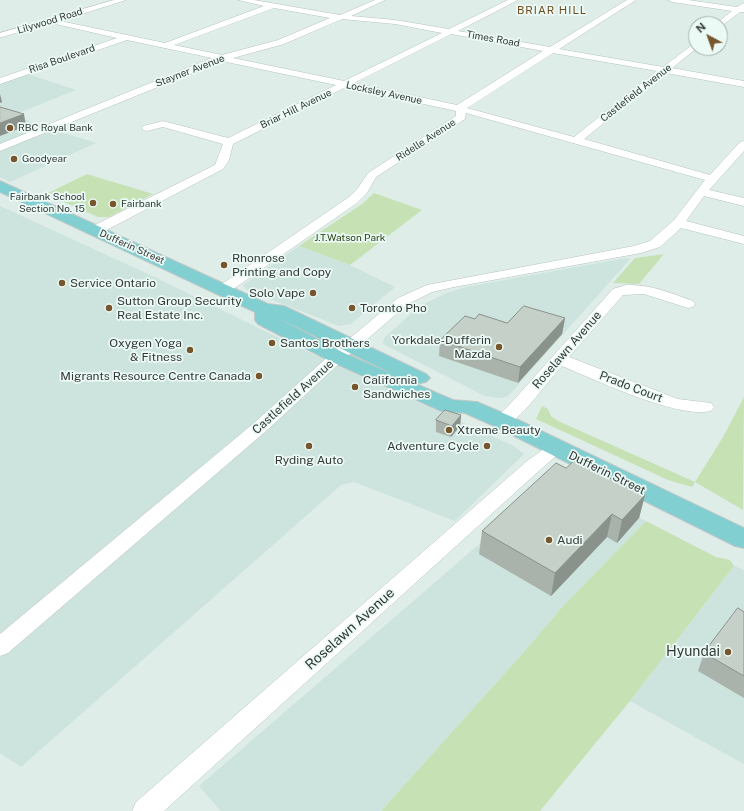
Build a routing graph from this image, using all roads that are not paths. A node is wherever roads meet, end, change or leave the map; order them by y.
1 (121, 0) edge
2 (242, 0) edge
3 (382, 0) edge
4 (514, 0) edge
5 (632, 0) edge
6 (672, 0) edge
7 (274, 6) junction
8 (742, 8) edge
9 (340, 17) junction
10 (728, 19) edge
11 (51, 21) junction
12 (451, 32) junction
13 (2, 35) dead end
14 (124, 38) junction
15 (163, 46) junction
16 (551, 50) junction
17 (688, 51) edge
18 (221, 58) junction
19 (665, 70) junction
20 (0, 80) edge
21 (744, 84) edge
22 (344, 85) junction
23 (462, 110) junction
24 (147, 128) dead end
25 (575, 141) junction
26 (230, 142) junction
27 (744, 144) edge
28 (0, 148) edge
29 (740, 154) edge
30 (713, 179) junction
31 (0, 186) edge
32 (701, 192) junction
33 (744, 202) edge
34 (678, 223) junction
35 (94, 231) junction
36 (744, 240) edge
37 (224, 289) junction
38 (688, 304) dead end
39 (344, 351) junction
40 (560, 358) junction
41 (705, 407) dead end
42 (502, 421) junction
43 (555, 449) junction
44 (744, 539) edge
45 (0, 647) edge
46 (145, 811) edge

1 - 11 street, Lilywood Road
2 - 7 street, Times Road
3 - 9 street, Stayner Avenue
4 - 12 street, Briar Hill Avenue
5 - 16 street, Ridelle Avenue
6 - 8 street
7 - 9 street, Times Road
7 - 15 street
8 - 10 street
9 - 12 street, Times Road
9 - 18 street, Stayner Avenue
11 - 13 street, Lilywood Road
11 - 14 street, Locksley Avenue
12 - 16 street, Times Road
12 - 22 street, Briar Hill Avenue
14 - 15 street, Locksley Avenue
14 - 20 street, Risa Boulevard
15 - 18 street, Locksley Avenue
16 - 19 street, Times Road
16 - 23 street, Ridelle Avenue
17 - 19 street, Castlefield Avenue
18 - 22 street, Locksley Avenue
18 - 28 street, Stayner Avenue
19 - 21 street, Times Road
19 - 25 street, Castlefield Avenue
22 - 23 street, Locksley Avenue
22 - 26 street, Briar Hill Avenue
23 - 25 street, Locksley Avenue
23 - 37 street, Ridelle Avenue
24 - 26 street
25 - 30 street, Locksley Avenue
26 - 35 street
27 - 29 street
29 - 30 street
30 - 32 street
31 - 35 main road, Dufferin Street
32 - 33 street
32 - 34 street
34 - 36 street
34 - 39 street, Castlefield Avenue
35 - 37 main road, Dufferin Street
37 - 39 main road, Dufferin Street
38 - 40 street, Roselawn Avenue
39 - 42 main road, Dufferin Street
39 - 45 street, Castlefield Avenue
40 - 41 street, Prado Court
40 - 42 street, Roselawn Avenue
42 - 43 main road, Dufferin Street
43 - 44 main road, Dufferin Street
43 - 46 street, Roselawn Avenue

